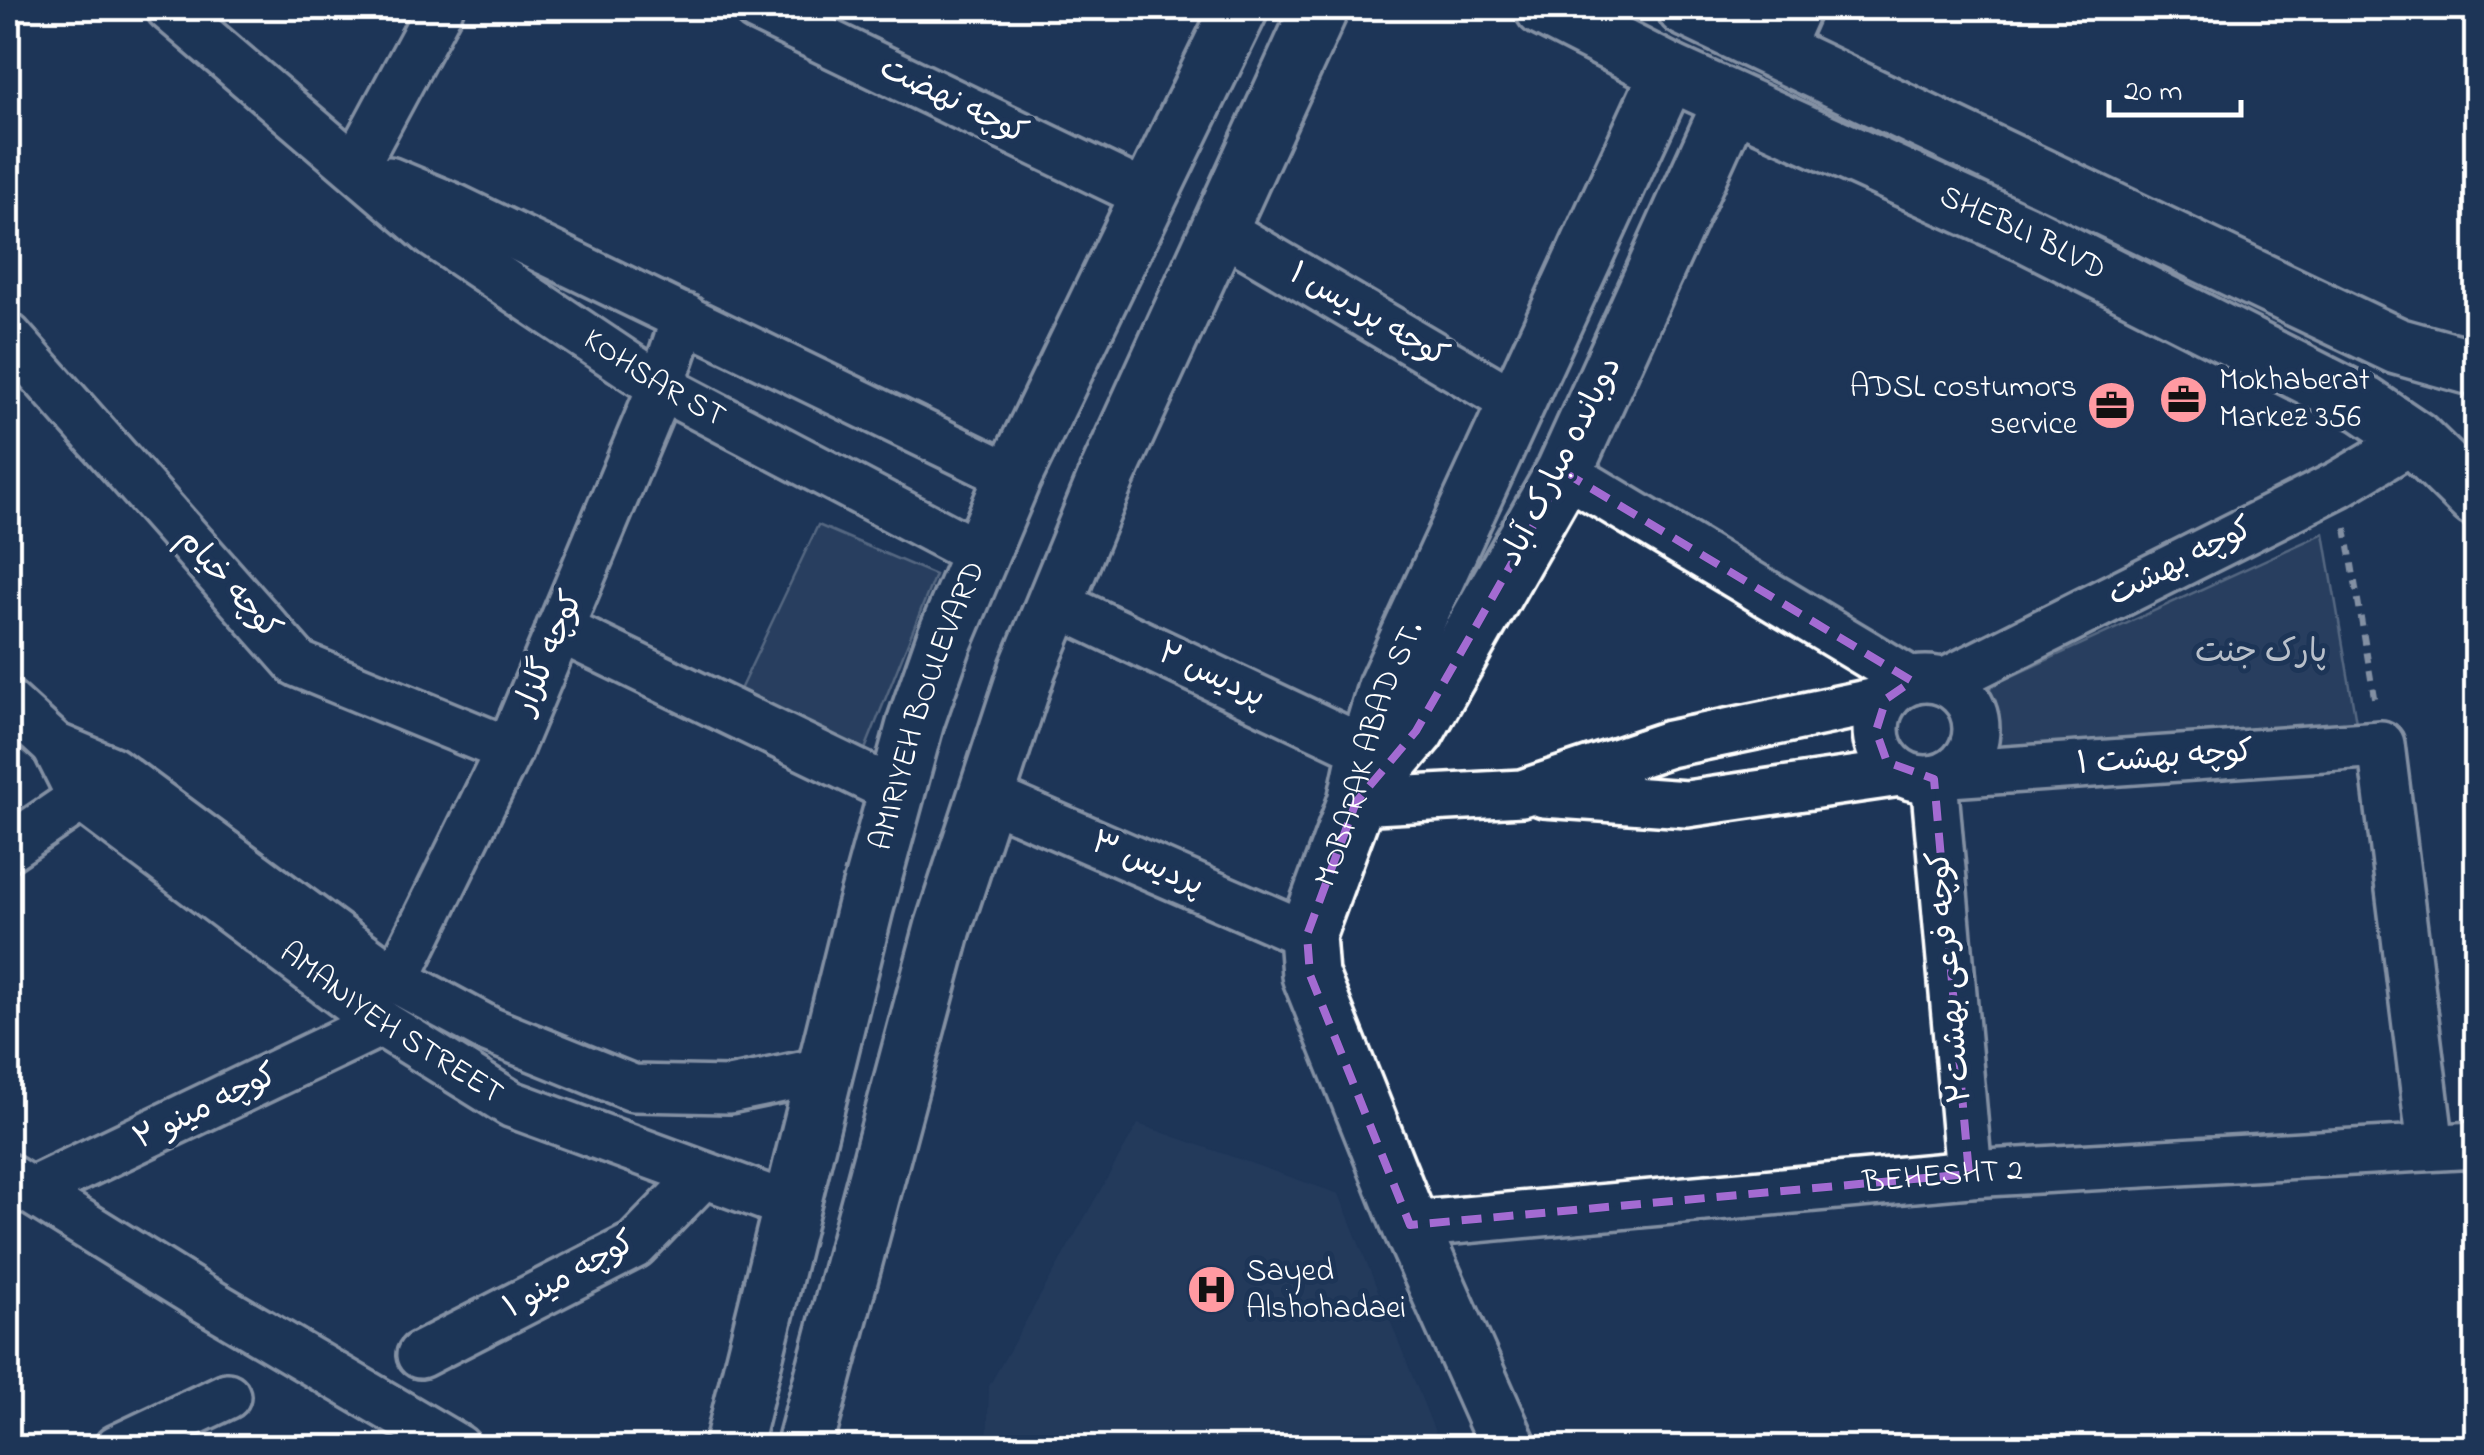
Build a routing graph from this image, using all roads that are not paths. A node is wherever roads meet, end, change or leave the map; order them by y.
1 (170, 8) edge
2 (440, 8) edge
3 (756, 8) edge
4 (1240, 8) edge
5 (1320, 8) edge
6 (1543, 8) edge
7 (1685, 8) edge
8 (1787, 30) edge
9 (1668, 72) junction
10 (1732, 101) junction
11 (355, 166) junction
12 (1150, 197) junction
13 (1218, 228) junction
14 (684, 317) junction
15 (8, 336) edge
16 (2476, 368) edge
17 (662, 387) junction
18 (1518, 404) junction
19 (2415, 439) junction
20 (1564, 472) junction
21 (1012, 477) junction
22 (2476, 499) edge
23 (979, 554) junction
24 (1055, 603) junction
25 (559, 629) junction
26 (1914, 687) junction
27 (8, 704) edge
28 (56, 746) junction
29 (509, 750) junction
30 (1928, 775) junction
31 (1361, 776) junction
32 (897, 792) junction
33 (1522, 793) junction
34 (987, 796) junction
35 (81, 798) junction
36 (8, 848) edge
37 (866, 908) junction
38 (944, 928) junction
39 (1307, 935) junction
40 (396, 980) junction
41 (381, 1023) junction
42 (825, 1070) junction
43 (2476, 1144) edge
44 (2431, 1147) junction
45 (1969, 1174) junction
46 (703, 1175) junction
47 (19, 1184) edge
48 (792, 1206) junction
49 (1410, 1224) junction
50 (420, 1356) dead end
51 (227, 1396) dead end
52 (117, 1448) edge
53 (458, 1448) edge
54 (732, 1448) edge
55 (804, 1448) edge
56 (1510, 1448) edge

1 - 11 street, KOHSAR ST
2 - 11 street
3 - 12 street, کوچه نهضت
4 - 12 street, AMIRIYEH BOULEVARD
5 - 13 street
6 - 9 street, SHEBLI BLVD
7 - 8 street, SHEBLI BLVD
8 - 16 street, SHEBLI BLVD
9 - 10 street, SHEBLI BLVD
9 - 18 street, MOBARAK ABAD ST.
10 - 19 street, SHEBLI BLVD
10 - 20 street, دوبانده مبارک آباد
11 - 14 street, KOHSAR ST
11 - 17 street, KOHSAR ST
12 - 21 street, AMIRIYEH BOULEVARD
13 - 18 street, کوچه پردیس ۱
13 - 24 street
14 - 17 street, کوچه گلزار
14 - 21 street, KOHSAR ST
15 - 29 street, کوچه خیام
17 - 23 street, KOHSAR ST
17 - 25 street, کوچه گلزار
18 - 31 street, MOBARAK ABAD ST.
19 - 22 street, SHEBLI BLVD
19 - 26 street, کوچه بهشت
20 - 26 street
20 - 31 street, دوبانده مبارک آباد
21 - 23 street, AMIRIYEH BOULEVARD
23 - 32 street, AMIRIYEH BOULEVARD
24 - 31 street, پردیس ۲
24 - 34 street
25 - 29 street, کوچه گلزار
25 - 32 street
26 - 30 street
26 - 30 street
26 - 33 street, کوچه بهشت
27 - 28 street, AMANIYEH STREET
28 - 35 street, AMANIYEH STREET
28 - 40 street, AMANIYEH STREET
29 - 40 street, کوچه گلزار
30 - 33 street, کوچه بهشت ۱
30 - 44 street, کوچه بهشت ۱
30 - 45 street, کوچه فرعی بهشت۲
31 - 33 street
31 - 39 street, MOBARAK ABAD ST.
32 - 37 street, AMIRIYEH BOULEVARD
34 - 38 street
34 - 39 street, پردیس ۳
35 - 36 street
35 - 41 street, AMANIYEH STREET
37 - 38 street
37 - 42 street, AMIRIYEH BOULEVARD
38 - 55 street
39 - 49 street, MOBARAK ABAD ST.
40 - 42 street, AMANIYEH STREET
41 - 46 street, AMANIYEH STREET
41 - 47 street, کوچه مینو ۲
42 - 48 street, AMIRIYEH BOULEVARD
43 - 44 street, BEHESHT 2
44 - 45 street, BEHESHT 2
45 - 49 street, BEHESHT 2
46 - 48 street, AMANIYEH STREET
46 - 50 street, کوچه مینو ۱
47 - 53 street
48 - 54 street, AMIRIYEH BOULEVARD
49 - 56 street, MOBARAK ABAD ST.
51 - 52 street

